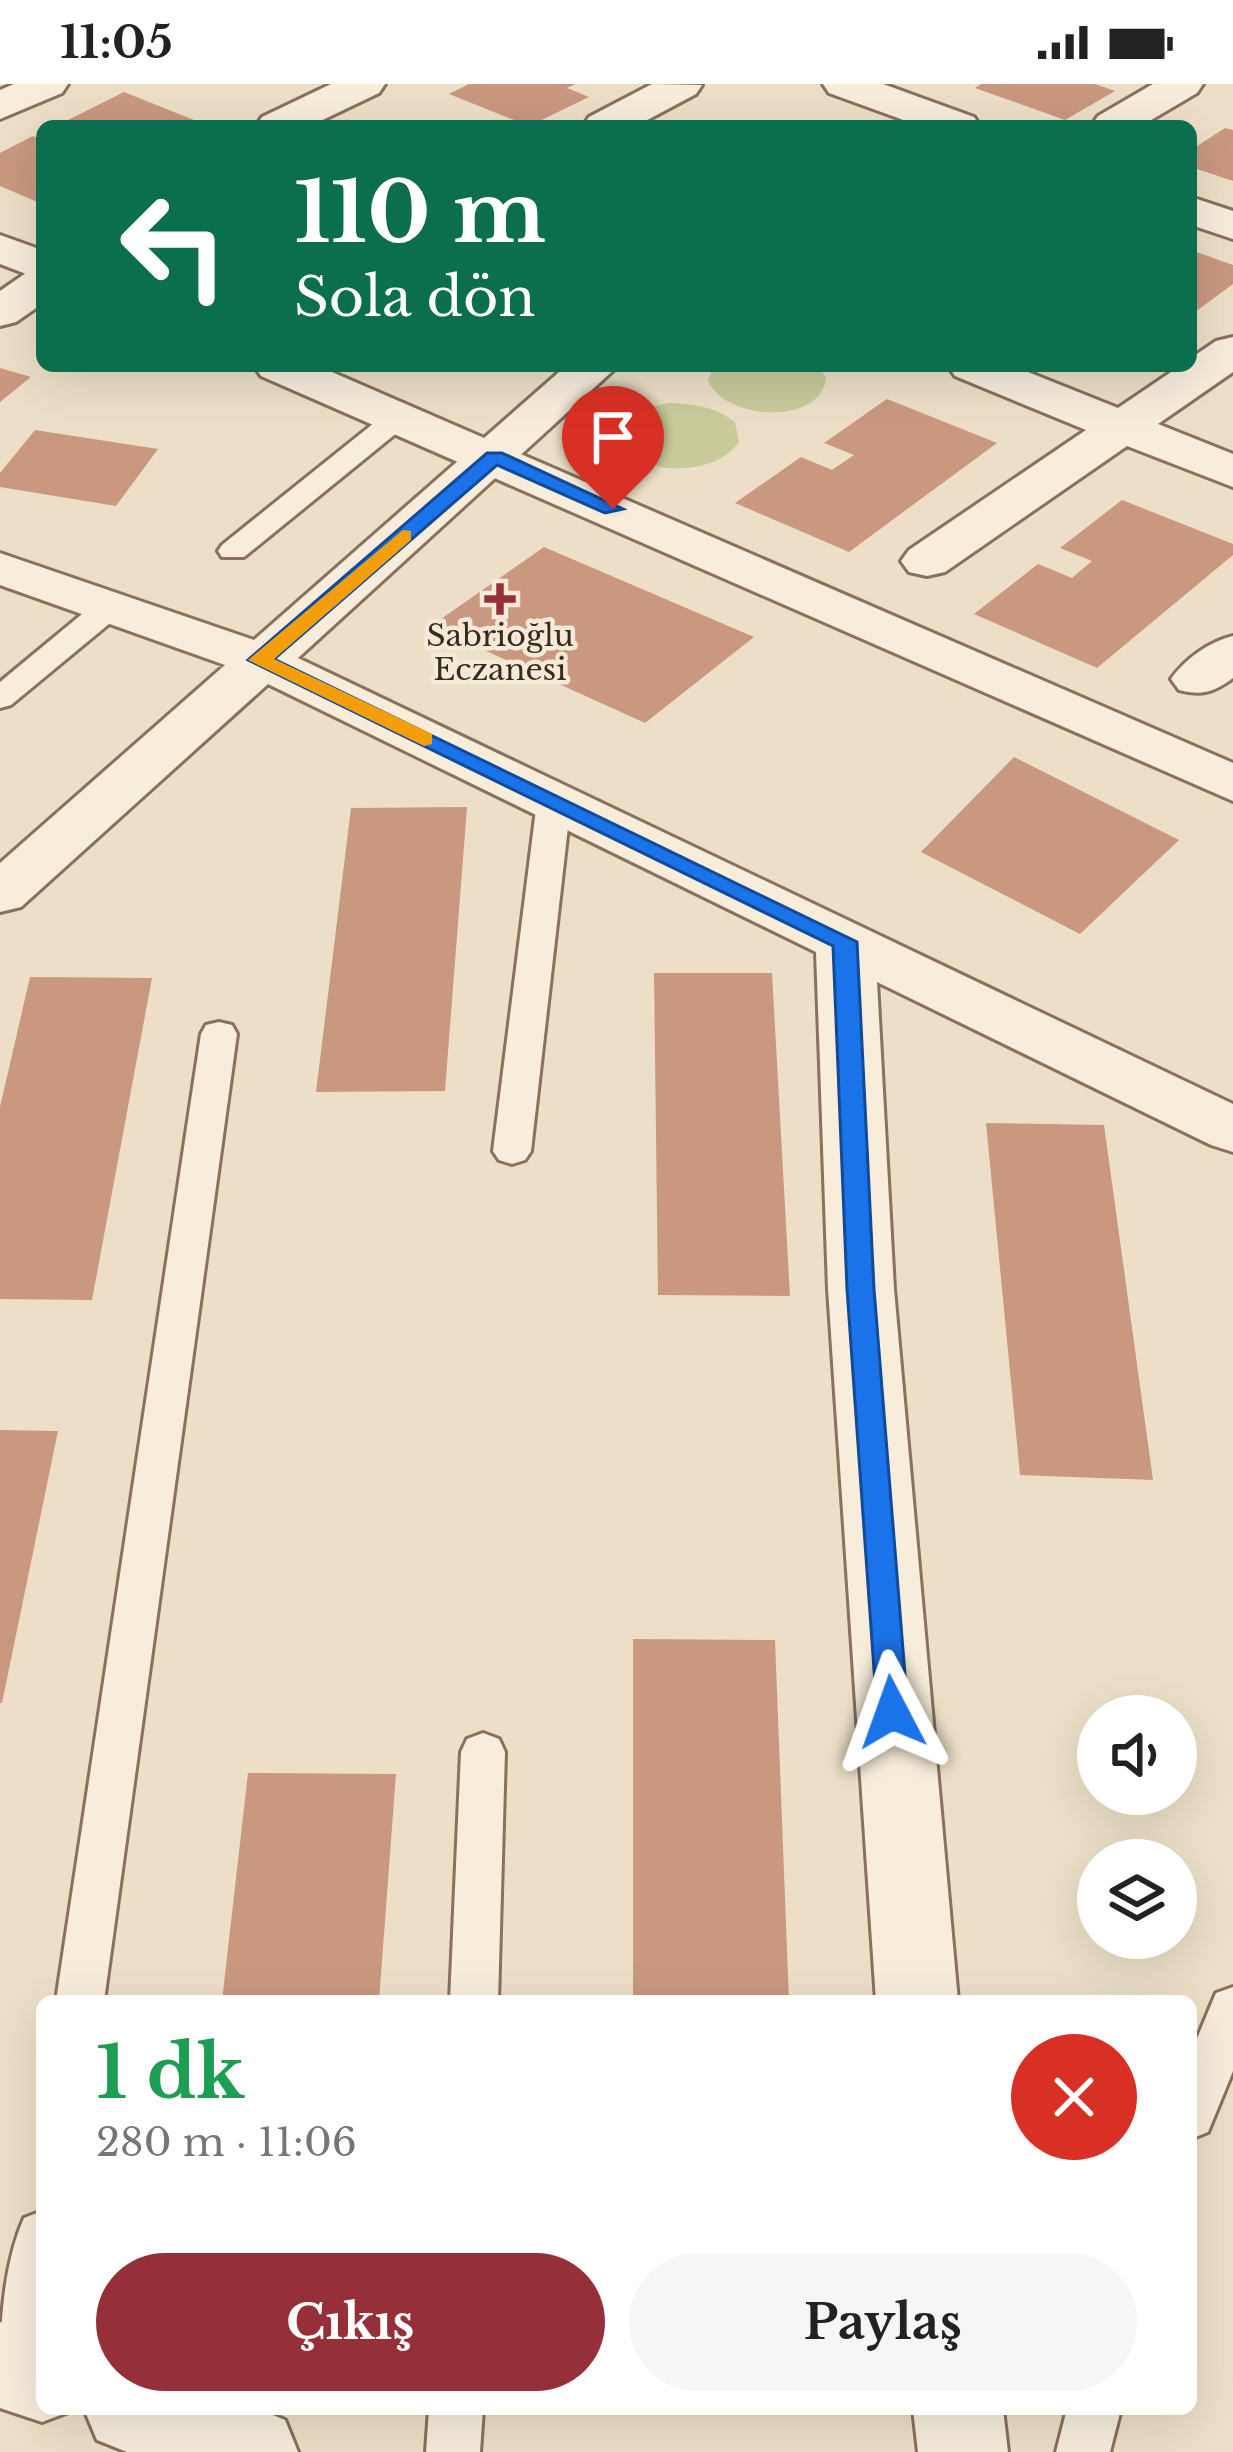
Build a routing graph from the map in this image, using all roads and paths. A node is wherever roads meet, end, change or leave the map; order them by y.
1 (47, 84) edge
2 (364, 84) edge
3 (844, 84) edge
4 (1182, 84) edge
5 (681, 85) edge
6 (881, 103) edge
7 (0, 106) edge
8 (308, 120) edge
9 (615, 120) edge
10 (939, 120) edge
11 (1121, 120) edge
12 (1197, 212) edge
13 (1233, 226) edge
14 (0, 248) edge
15 (36, 263) edge
16 (36, 287) edge
17 (0, 313) edge
18 (1233, 351) edge
19 (292, 372) edge
20 (587, 372) edge
21 (987, 372) edge
22 (399, 417) junction
23 (1123, 427) junction
24 (494, 457) junction
25 (1233, 472) edge
26 (233, 551) dead end
27 (927, 560) dead end
28 (0, 568) edge
29 (110, 608) junction
30 (260, 660) junction
31 (0, 698) edge
32 (1233, 784) edge
33 (554, 801) junction
34 (0, 894) edge
35 (845, 942) junction
36 (219, 1034) dead end
37 (1233, 1130) edge
38 (512, 1151) dead end
39 (483, 1752) dead end
40 (81, 1995) edge
41 (474, 1995) edge
42 (917, 1995) edge
43 (1233, 2008) edge
44 (1197, 2101) edge
45 (36, 2272) edge
46 (20, 2372) edge
47 (146, 2415) edge
48 (456, 2415) edge
49 (959, 2415) edge
50 (1092, 2415) edge
51 (253, 2452) edge
52 (453, 2452) edge
53 (963, 2452) edge
54 (1083, 2452) edge

1 - 7 street
2 - 8 street
3 - 6 street
4 - 11 street
5 - 9 street
6 - 10 street
12 - 13 street
14 - 15 street
16 - 17 street
18 - 23 street
19 - 22 street
20 - 24 street
21 - 23 street
22 - 24 street
22 - 26 lane
23 - 25 street
23 - 27 street
24 - 30 street
24 - 32 street
28 - 29 street
29 - 30 street
29 - 31 lane
30 - 33 street
30 - 34 street
33 - 35 street
33 - 38 lane
35 - 37 street
35 - 42 street
36 - 40 lane
39 - 41 lane
43 - 44 lane
45 - 46 lane
47 - 51 street
48 - 52 lane
49 - 53 street
50 - 54 lane

